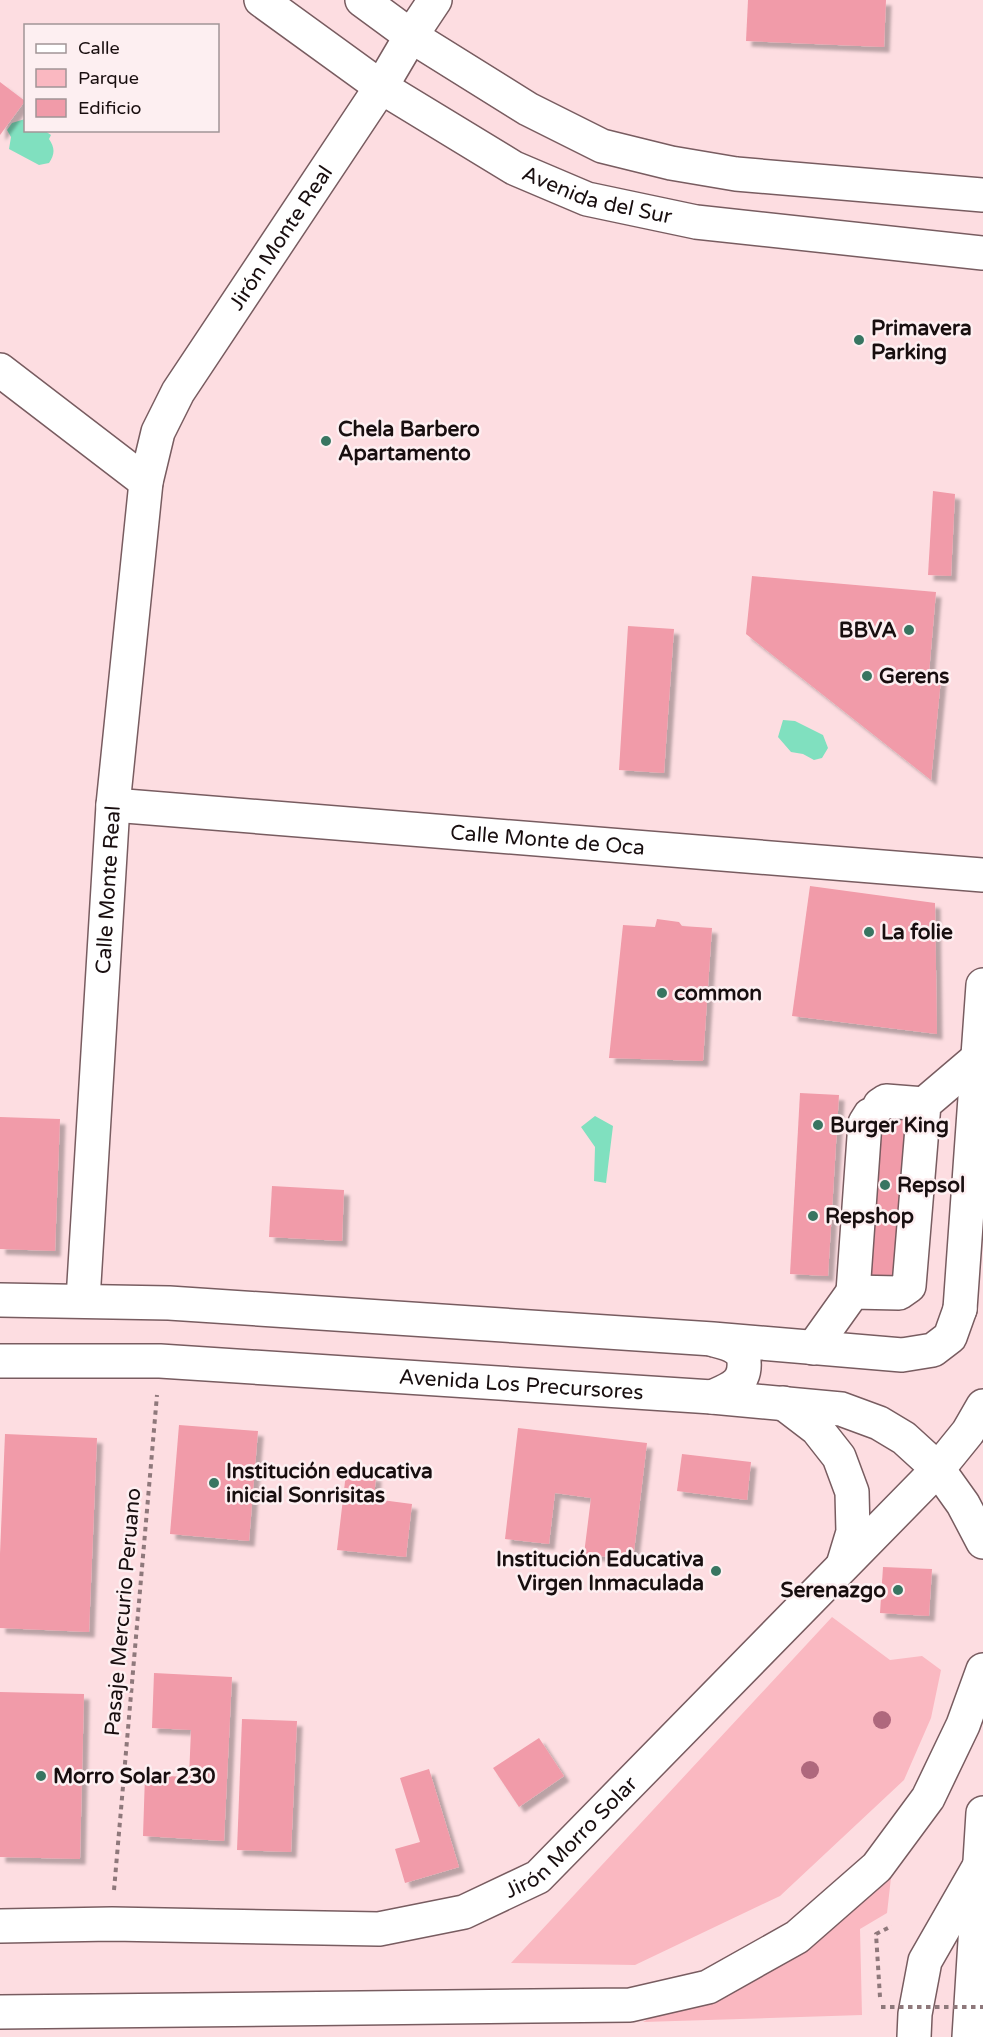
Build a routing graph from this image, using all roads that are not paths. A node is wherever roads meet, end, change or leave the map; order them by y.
1 (261, 0) edge
2 (362, 0) edge
3 (435, 0) edge
4 (411, 36) junction
5 (381, 87) junction
6 (983, 195) edge
7 (983, 253) edge
8 (0, 370) edge
9 (146, 482) junction
10 (113, 806) junction
11 (983, 875) edge
12 (983, 985) edge
13 (978, 1058) junction
14 (924, 1104) junction
15 (853, 1292) junction
16 (0, 1300) edge
17 (83, 1300) junction
18 (713, 1339) junction
19 (813, 1348) junction
20 (0, 1361) edge
21 (712, 1397) junction
22 (783, 1403) junction
23 (983, 1406) edge
24 (938, 1469) junction
25 (983, 1542) edge
26 (843, 1565) junction
27 (983, 1670) edge
28 (983, 1813) edge
29 (980, 1865) junction
30 (0, 1926) edge
31 (0, 2012) edge
32 (914, 2037) edge
33 (969, 2037) edge

1 - 5 main road, Avenida del Sur
2 - 4 main road
3 - 4 main road, Jirón Monte Real
4 - 5 main road, Jirón Monte Real
4 - 6 main road
5 - 7 main road, Avenida del Sur
5 - 9 main road, Jirón Monte Real
8 - 9 main road
9 - 10 main road, Calle Monte Real
10 - 11 main road, Calle Monte de Oca
10 - 17 main road, Calle Monte Real
12 - 13 main road
13 - 14 main road
13 - 19 main road
14 - 15 main road
14 - 15 main road
15 - 19 main road
16 - 17 main road
17 - 18 main road
18 - 19 main road
18 - 21 main road
20 - 21 main road, Avenida Los Precursores
21 - 22 main road, Avenida Los Precursores
22 - 24 main road, Avenida Los Precursores
22 - 26 main road
23 - 24 main road, Jirón Morro Solar
24 - 25 main road, Avenida Los Precursores
24 - 26 main road, Jirón Morro Solar
26 - 30 main road, Jirón Morro Solar
27 - 31 main road
28 - 29 main road
29 - 32 main road
29 - 33 main road

